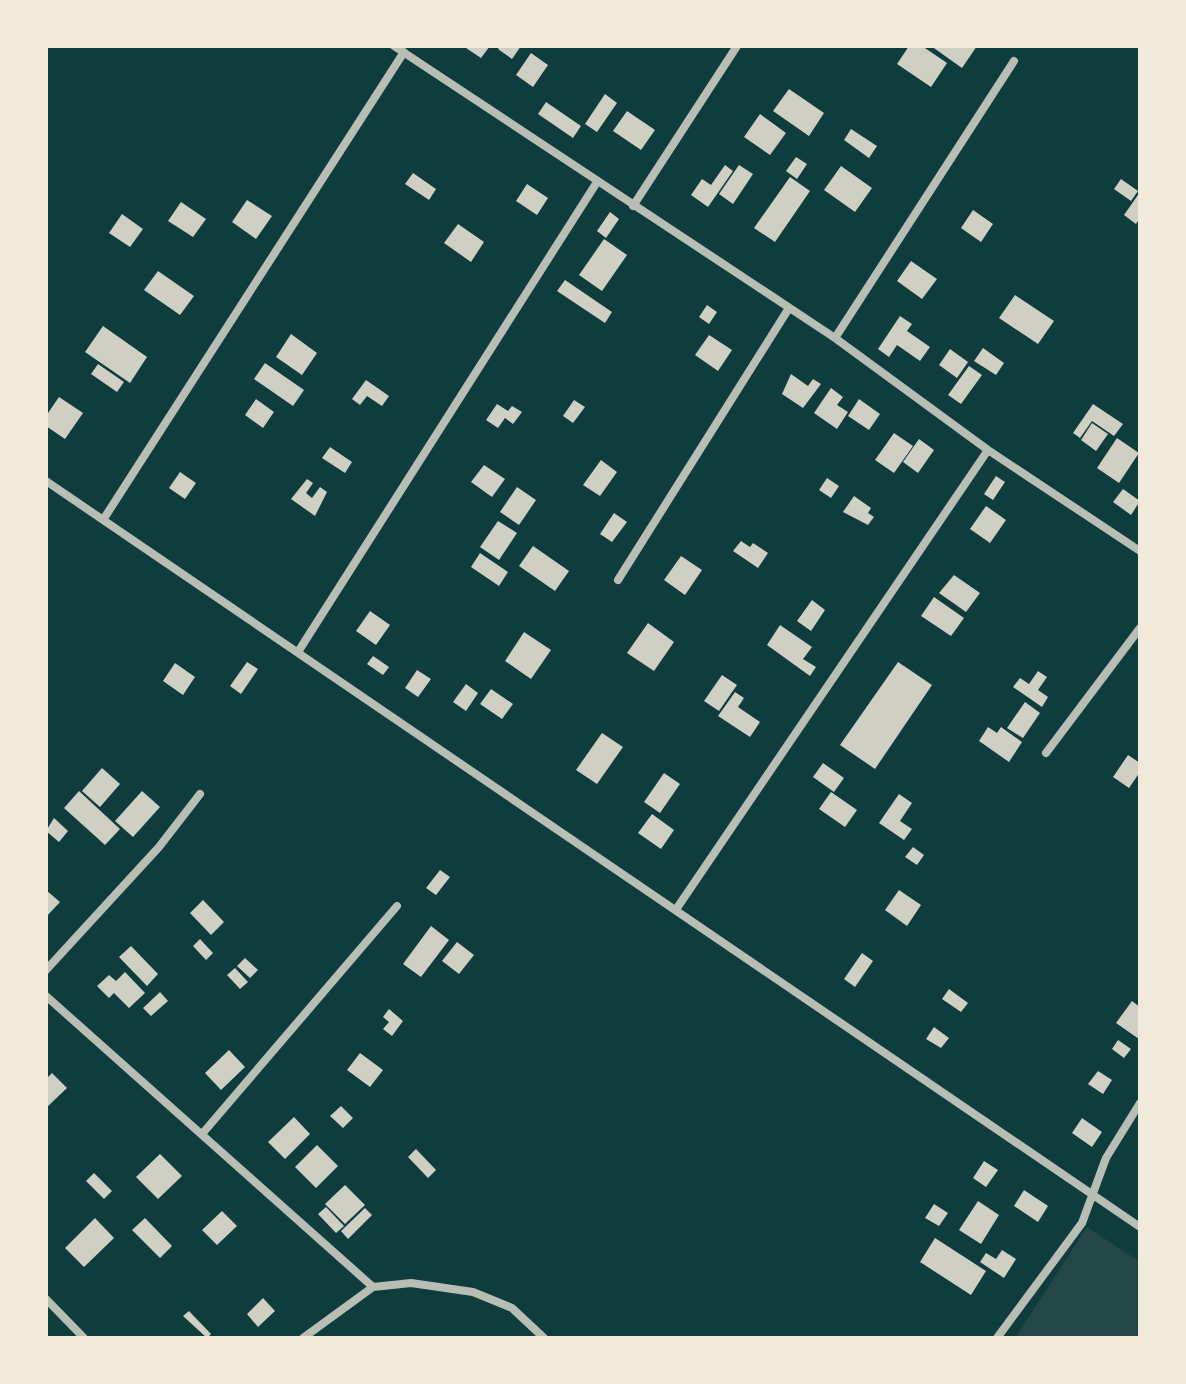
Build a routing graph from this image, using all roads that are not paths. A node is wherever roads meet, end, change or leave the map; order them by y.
1 (394, 46) edge
2 (737, 46) edge
3 (404, 52) junction
4 (1014, 61) dead end
5 (597, 182) junction
6 (633, 206) junction
7 (789, 308) junction
8 (835, 338) junction
9 (988, 450) junction
10 (46, 481) edge
11 (103, 520) junction
12 (1140, 551) edge
13 (618, 580) dead end
14 (1140, 628) edge
15 (298, 652) junction
16 (1046, 753) dead end
17 (200, 794) dead end
18 (397, 906) dead end
19 (677, 908) junction
20 (46, 970) edge
21 (46, 996) edge
22 (1140, 1103) edge
23 (202, 1134) junction
24 (1094, 1195) junction
25 (1140, 1227) edge
26 (373, 1287) junction
27 (46, 1299) edge
28 (84, 1338) edge
29 (303, 1338) edge
30 (544, 1338) edge
31 (997, 1338) edge

1 - 3 street
2 - 6 street
3 - 5 street
3 - 11 street
4 - 8 street
5 - 6 street
5 - 15 street
6 - 7 street
7 - 8 street
7 - 13 street
8 - 9 street
9 - 12 street
9 - 19 street
10 - 11 street
11 - 15 street
14 - 16 street
15 - 19 street
17 - 20 street
18 - 23 street
19 - 24 street
21 - 23 street
22 - 24 street
23 - 26 street
24 - 25 street
24 - 31 street
26 - 29 street
26 - 30 street
27 - 28 street

